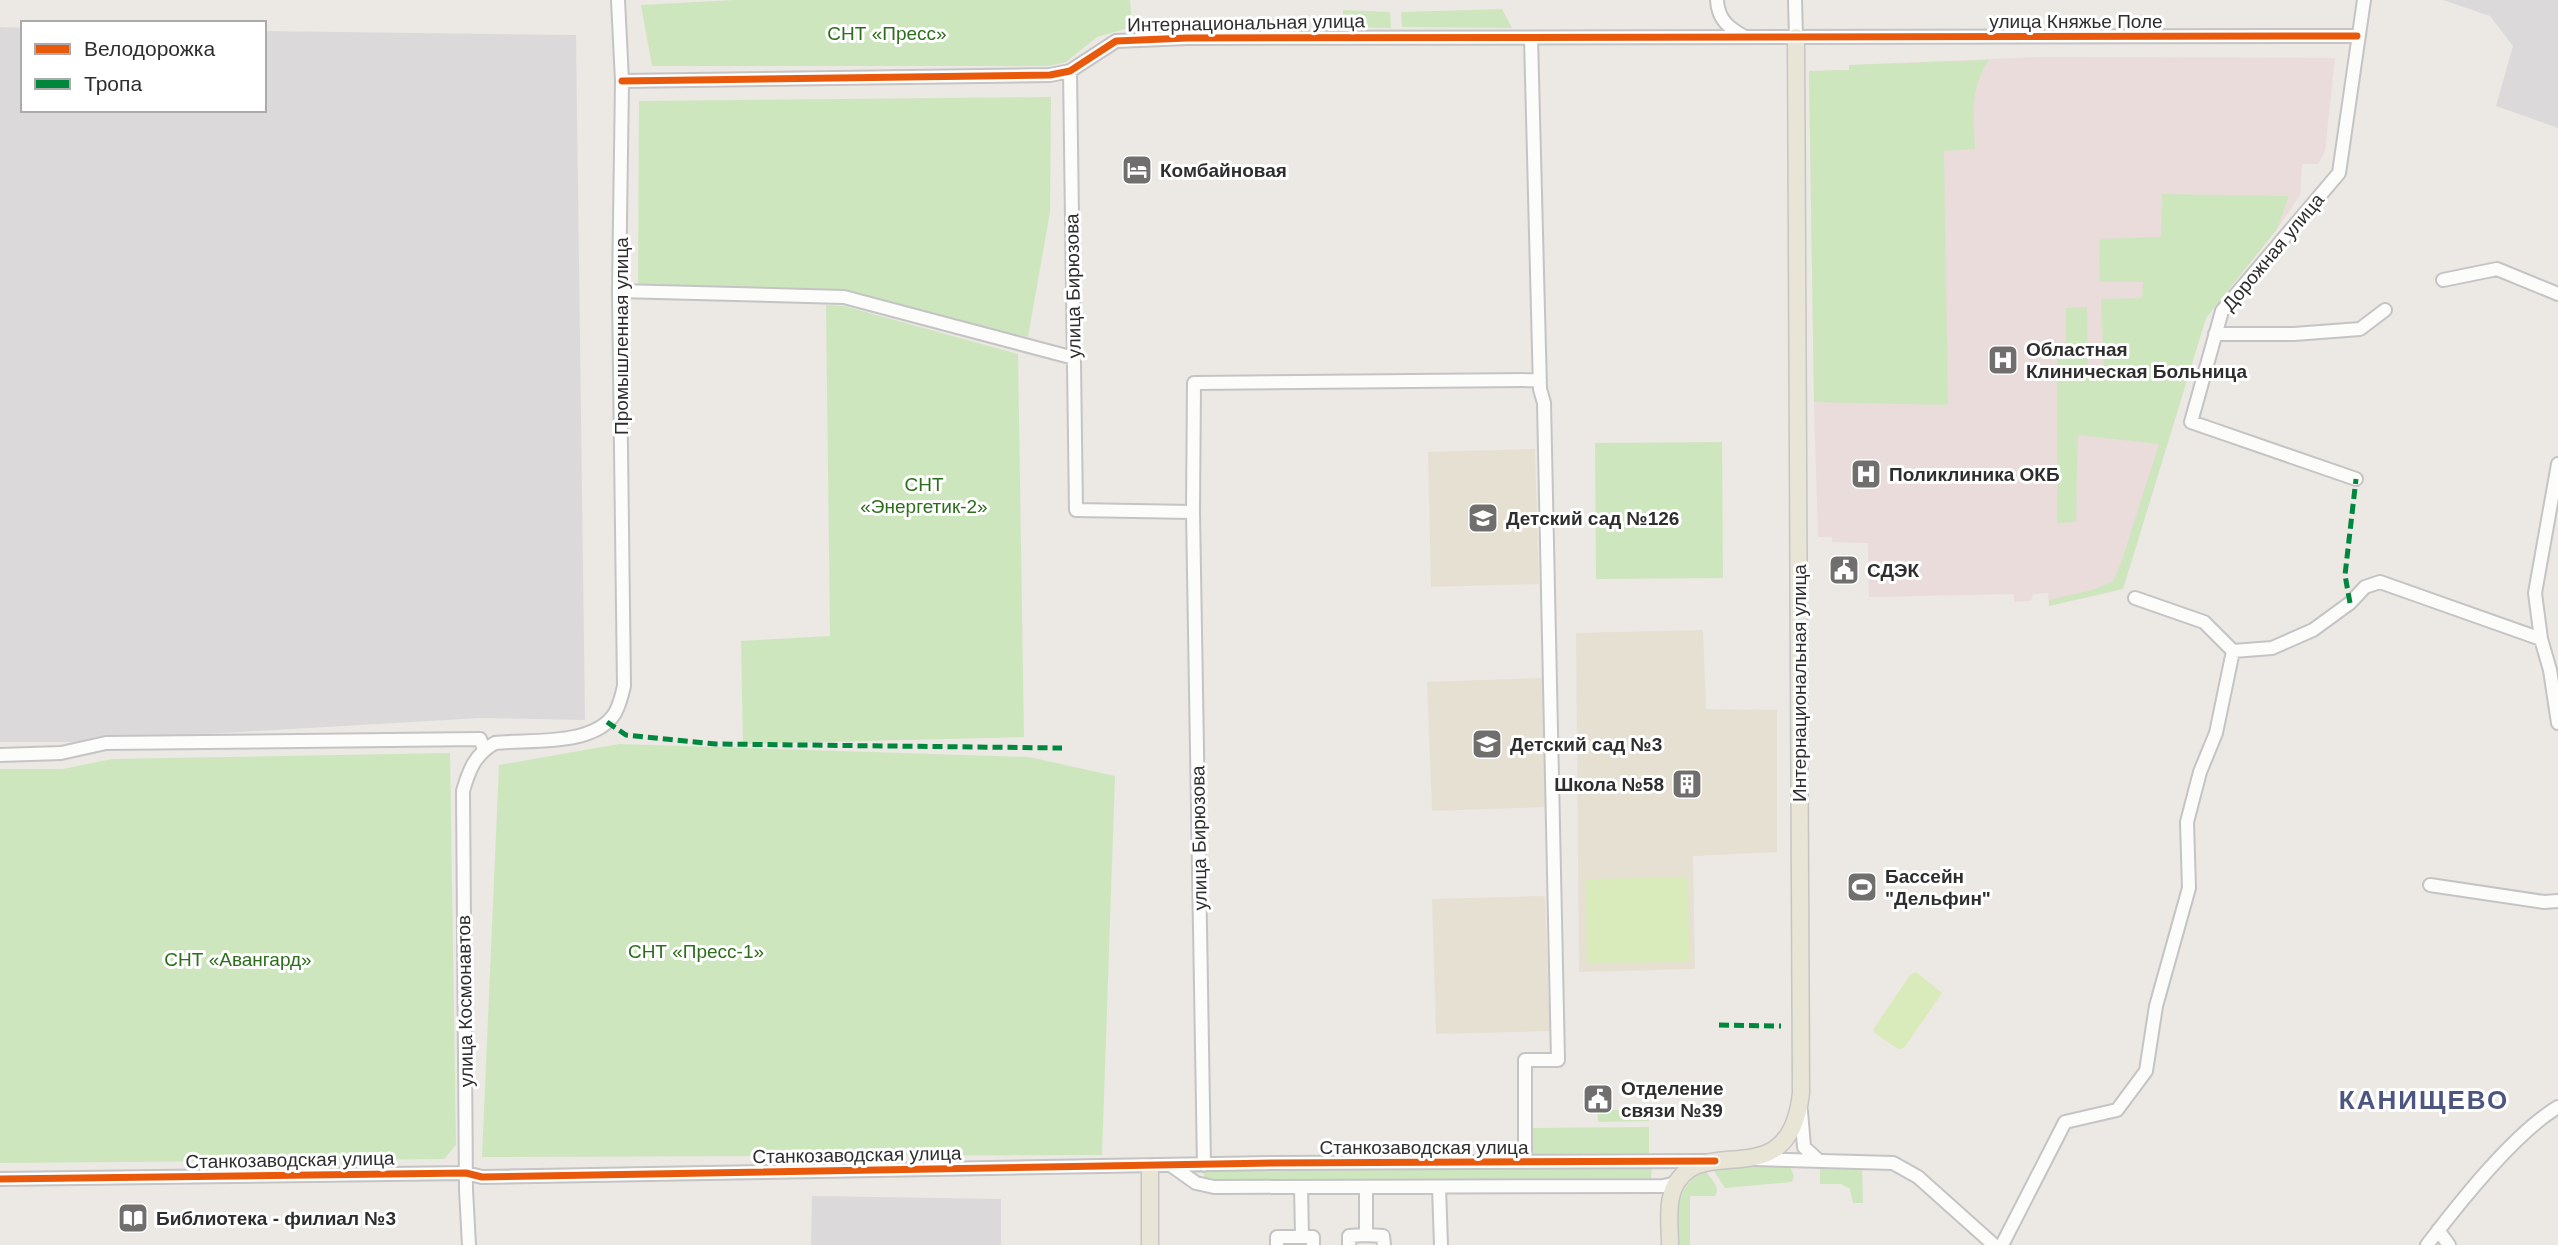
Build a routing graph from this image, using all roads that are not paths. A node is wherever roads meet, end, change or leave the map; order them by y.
1 (618, 0) edge
2 (1717, 0) edge
3 (1795, 0) edge
4 (2364, 0) edge
5 (1721, 17) junction
6 (2357, 36) junction
7 (1704, 37) junction
8 (1746, 37) junction
9 (1796, 37) junction
10 (1531, 38) junction
11 (1069, 71) junction
12 (622, 81) junction
13 (2443, 280) dead end
14 (619, 291) junction
15 (2558, 293) edge
16 (2385, 310) dead end
17 (2215, 334) junction
18 (1074, 358) junction
19 (1540, 380) junction
20 (2558, 464) edge
21 (2356, 479) dead end
22 (1193, 512) junction
23 (2135, 598) dead end
24 (2541, 639) junction
25 (2233, 651) junction
26 (2558, 723) edge
27 (484, 749) junction
28 (0, 755) edge
29 (2430, 885) dead end
30 (2558, 901) edge
31 (1801, 1093) junction
32 (2558, 1107) edge
33 (1748, 1159) junction
34 (1818, 1160) junction
35 (1667, 1161) junction
36 (1715, 1161) junction
37 (1525, 1162) junction
38 (1204, 1165) junction
39 (1172, 1166) junction
40 (1150, 1167) junction
41 (466, 1173) junction
42 (1679, 1178) junction
43 (0, 1179) edge
44 (1202, 1185) junction
45 (1651, 1186) junction
46 (1301, 1187) junction
47 (1366, 1187) junction
48 (1439, 1187) junction
49 (1670, 1206) junction
50 (2438, 1230) junction
51 (1366, 1235) junction
52 (1302, 1237) junction
53 (469, 1245) edge
54 (1150, 1245) edge
55 (1277, 1245) edge
56 (1313, 1245) edge
57 (1349, 1245) edge
58 (1384, 1245) edge
59 (1441, 1245) edge
60 (1670, 1245) edge
61 (1994, 1245) edge
62 (2001, 1245) edge
63 (2427, 1245) edge
64 (2449, 1245) edge

1 - 12 street, Промышленная улица
2 - 5 street
3 - 9 street, Интернациональная улица
4 - 6 street, Дорожная улица
5 - 7 street
5 - 8 street
6 - 9 street, улица Княжье Поле
6 - 17 street, Дорожная улица
7 - 8 street, Интернациональная улица
7 - 10 street, Интернациональная улица
8 - 9 street, Интернациональная улица
9 - 31 main road, Интернациональная улица
10 - 11 street, Интернациональная улица
10 - 19 street
11 - 12 street, Интернациональная улица
11 - 18 street, улица Бирюзова
12 - 14 street, Промышленная улица
13 - 15 street
14 - 18 street
14 - 27 street, Промышленная улица
16 - 17 street
17 - 21 street, Дорожная улица
18 - 22 street, улица Бирюзова
19 - 22 street, улица Бирюзова
19 - 37 street
20 - 24 street
22 - 38 street, улица Бирюзова
23 - 25 street
24 - 25 street
24 - 26 street
25 - 62 street
27 - 28 street
27 - 41 street, улица Космонавтов
29 - 30 street
31 - 33 main road, Интернациональная улица
31 - 34 street
32 - 50 street
33 - 34 street
33 - 36 main road, Интернациональная улица
34 - 61 street
35 - 36 street, Станкозаводская улица
35 - 37 street, Станкозаводская улица
35 - 42 street
36 - 42 main road, Интернациональная улица
37 - 38 street, Станкозаводская улица
38 - 39 street, Станкозаводская улица
38 - 44 street, улица Бирюзова
39 - 40 street, Станкозаводская улица
39 - 44 street, Станкозаводская улица
40 - 41 street, Станкозаводская улица
40 - 54 main road
41 - 43 street, Станкозаводская улица
41 - 53 street, улица Космонавтов
42 - 45 street, Станкозаводская улица
42 - 49 main road
44 - 46 street, Станкозаводская улица
45 - 48 street, Станкозаводская улица
45 - 49 street
46 - 47 street, Станкозаводская улица
46 - 52 street
47 - 48 street, Станкозаводская улица
47 - 51 street
48 - 59 street
49 - 60 main road
50 - 63 street
50 - 64 street
51 - 57 street
51 - 58 street
52 - 55 street
52 - 56 street

